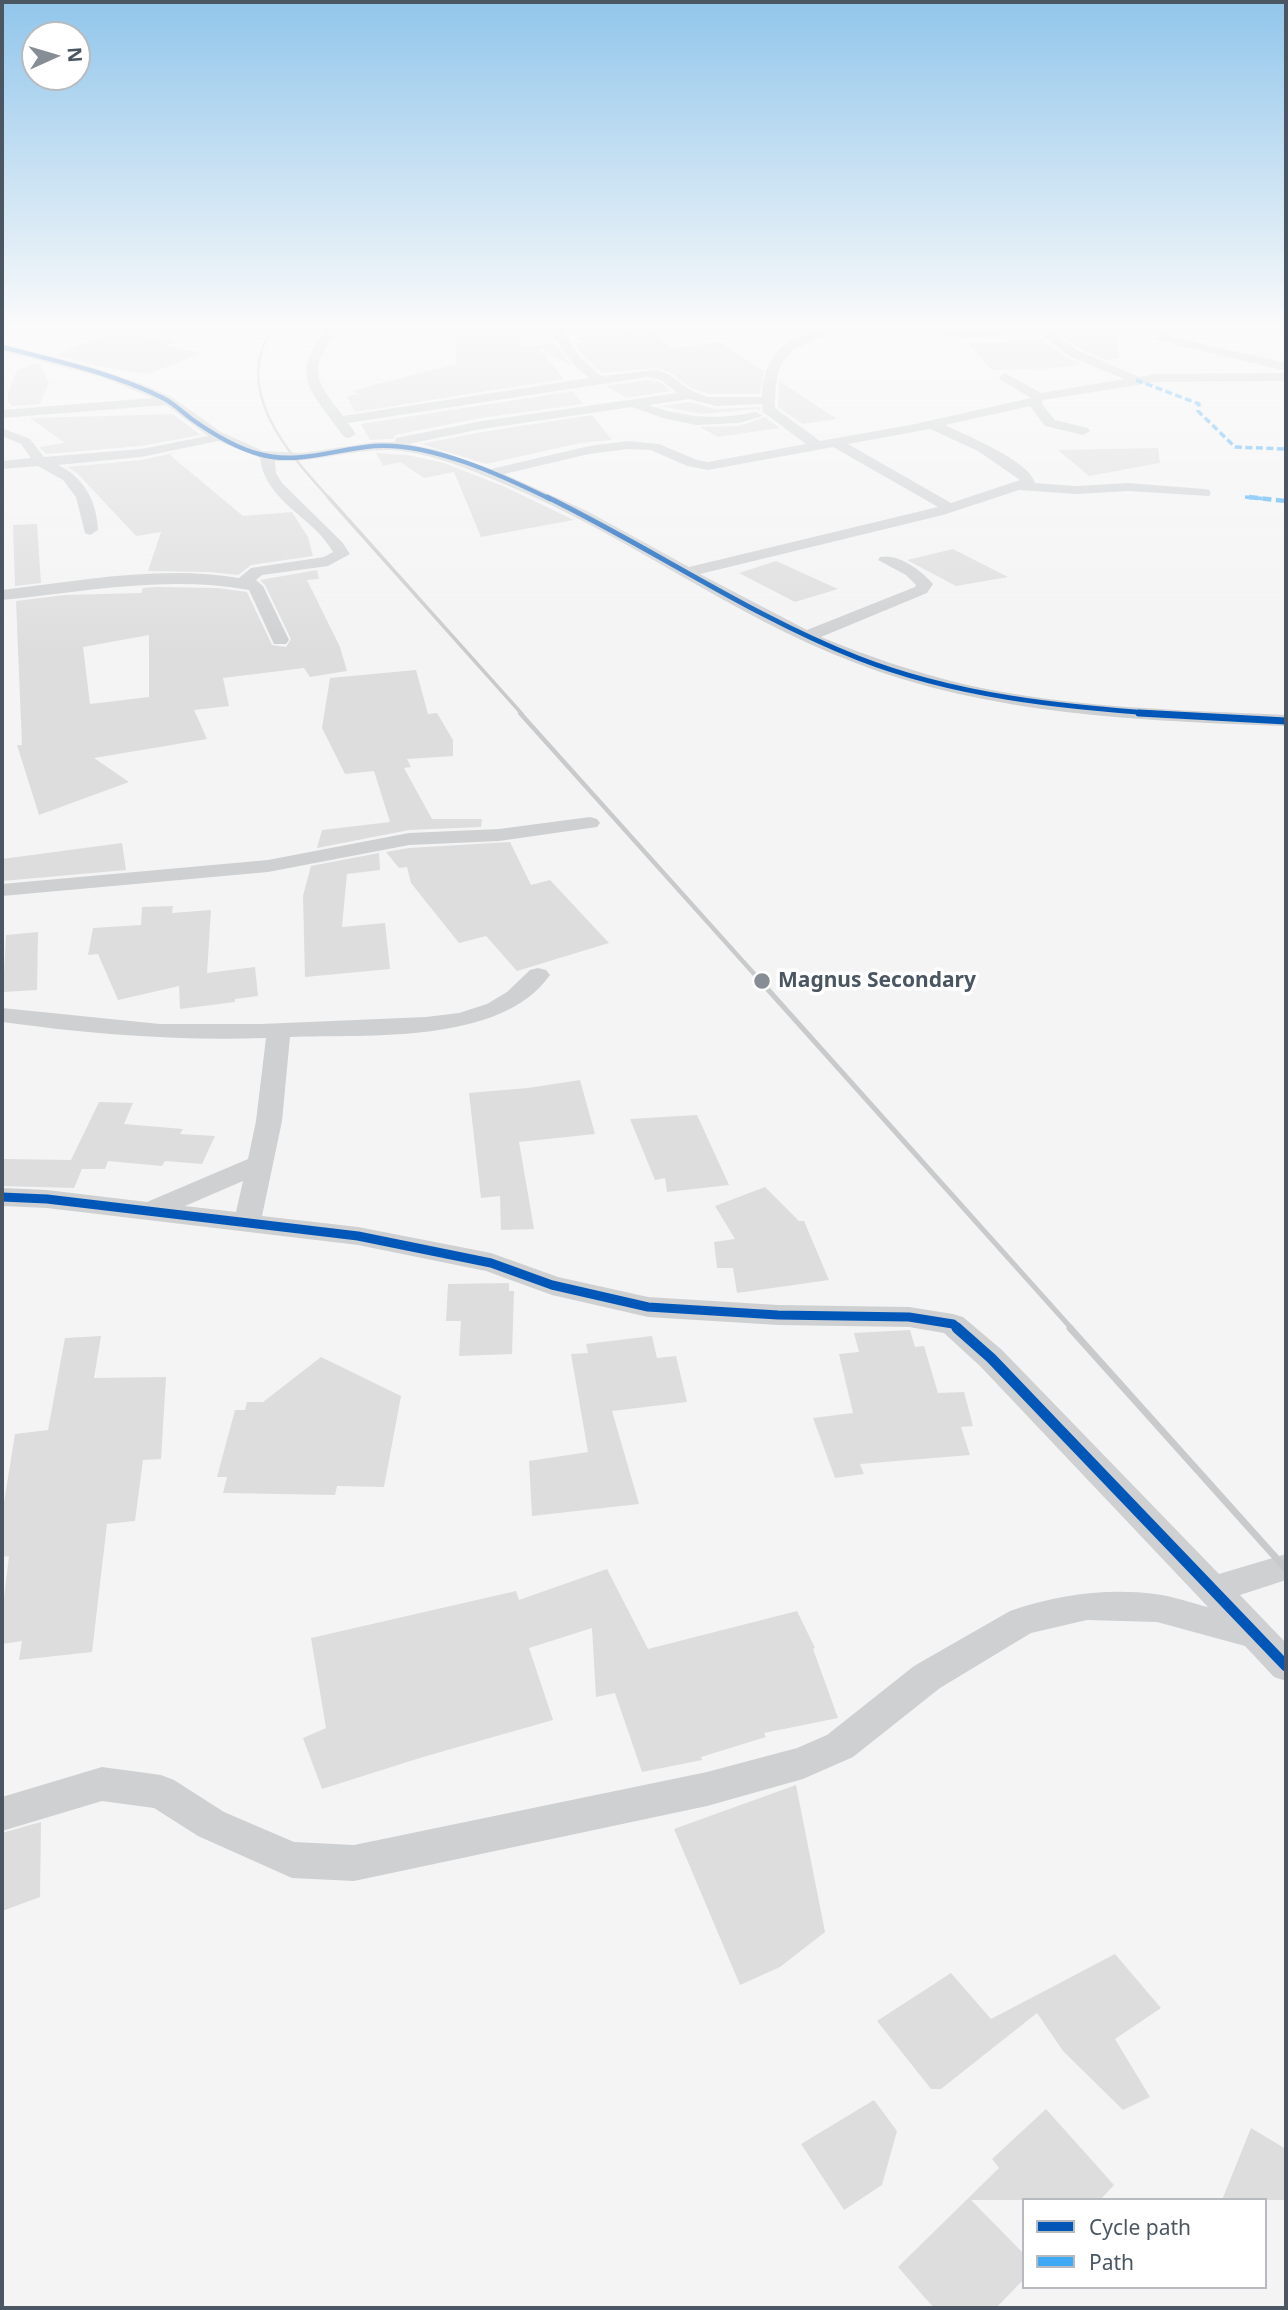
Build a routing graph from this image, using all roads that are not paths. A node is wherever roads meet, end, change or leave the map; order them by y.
1 (13, 436) edge
2 (222, 436) joint
3 (350, 436) edge
4 (427, 436) edge
5 (806, 436) edge
6 (874, 436) edge
7 (956, 436) edge
8 (835, 443) junction
9 (375, 446) junction
10 (818, 446) junction
11 (354, 449) junction
12 (267, 456) junction
13 (40, 462) junction
14 (2, 465) edge
15 (490, 473) junction
16 (1021, 486) junction
17 (1204, 493) dead end
18 (950, 508) junction
19 (90, 530) dead end
20 (886, 560) dead end
21 (684, 573) junction
22 (255, 586) junction
23 (2, 595) edge
24 (808, 636) junction
25 (280, 639) dead end
26 (1286, 721) edge
27 (590, 823) dead end
28 (2, 890) edge
29 (538, 975) dead end
30 (2, 1015) edge
31 (279, 1030) junction
32 (259, 1164) junction
33 (2, 1197) edge
34 (152, 1211) junction
35 (247, 1224) junction
36 (1286, 1567) edge
37 (1213, 1590) junction
38 (1256, 1634) junction
39 (1286, 1666) edge
40 (2, 1814) edge

1 - 13 street
2 - 12 street
2 - 13 street
3 - 11 street
4 - 9 street
5 - 10 street
6 - 8 street
7 - 16 street
8 - 10 street
8 - 18 street
9 - 11 street
9 - 15 street
10 - 15 street
11 - 12 street
12 - 22 street
13 - 14 street
13 - 19 street
15 - 21 street
16 - 17 street
16 - 18 street
18 - 21 street
20 - 24 street
21 - 24 street
22 - 23 street
22 - 25 street
24 - 26 street
27 - 28 street
29 - 31 street
30 - 31 street
31 - 32 street
32 - 34 street
32 - 35 street
33 - 34 street
34 - 35 street
35 - 37 street
36 - 37 street
37 - 38 street
38 - 39 street
38 - 40 street

